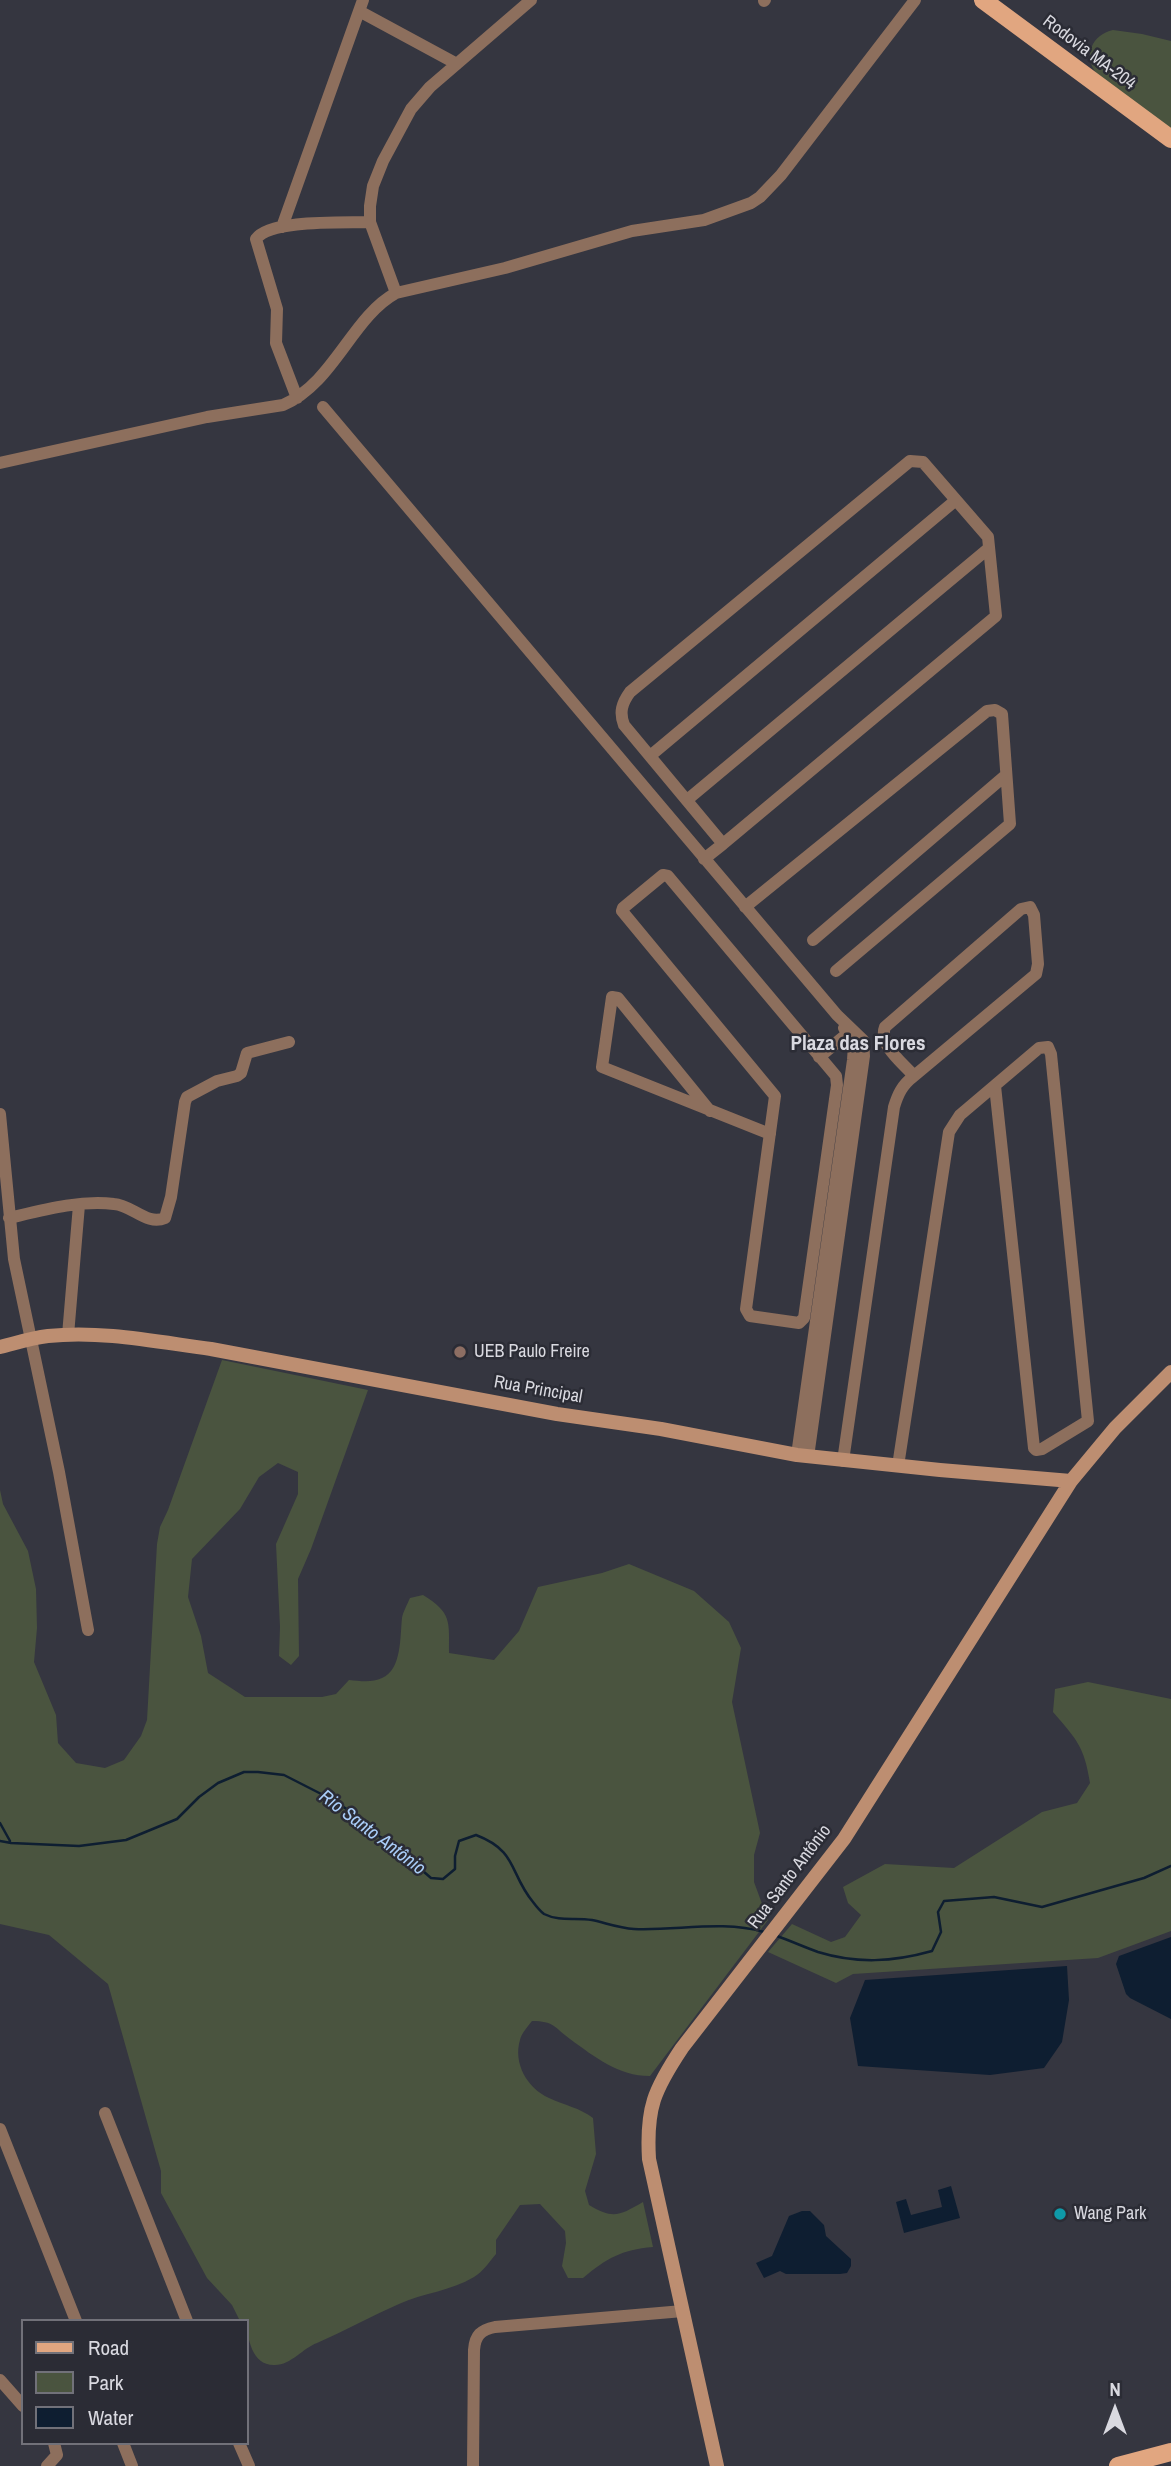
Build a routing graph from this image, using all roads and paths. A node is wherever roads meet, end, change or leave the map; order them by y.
1 (531, 0) edge
2 (915, 0) edge
3 (983, 0) edge
4 (361, 6) edge
5 (457, 64) junction
6 (1171, 139) edge
7 (370, 222) junction
8 (282, 226) junction
9 (396, 293) junction
10 (297, 398) junction
11 (323, 407) dead end
12 (0, 463) edge
13 (956, 500) junction
14 (989, 548) junction
15 (650, 756) junction
16 (1006, 775) junction
17 (687, 800) junction
18 (723, 844) junction
19 (705, 859) junction
20 (745, 907) junction
21 (813, 940) dead end
22 (836, 971) dead end
23 (850, 1031) junction
24 (289, 1042) dead end
25 (819, 1056) junction
26 (914, 1076) junction
27 (995, 1086) junction
28 (710, 1111) junction
29 (0, 1114) edge
30 (769, 1134) junction
31 (79, 1205) junction
32 (9, 1218) junction
33 (68, 1335) junction
34 (31, 1339) junction
35 (0, 1348) edge
36 (1171, 1372) edge
37 (803, 1456) junction
38 (843, 1461) junction
39 (898, 1466) junction
40 (1072, 1480) junction
41 (88, 1630) dead end
42 (105, 2113) dead end
43 (0, 2129) edge
44 (683, 2311) junction
45 (75, 2319) edge
46 (186, 2319) edge
47 (0, 2380) edge
48 (21, 2404) edge
49 (54, 2445) edge
50 (124, 2445) edge
51 (240, 2445) edge
52 (1171, 2452) edge
53 (47, 2466) edge
54 (132, 2466) edge
55 (248, 2466) edge
56 (474, 2466) edge
57 (716, 2466) edge
58 (1118, 2466) edge

1 - 5 street
2 - 9 street
3 - 6 main road, Rodovia MA-204
4 - 5 street
4 - 8 street
5 - 7 street
7 - 8 street
7 - 9 street
8 - 10 street
9 - 10 street
10 - 12 street
11 - 19 street
13 - 14 street
13 - 15 street
13 - 15 street
14 - 17 street
14 - 18 street
15 - 17 street
16 - 20 street
16 - 21 street
16 - 22 street
17 - 18 street
18 - 19 street
19 - 20 street
20 - 23 street
23 - 25 street
23 - 37 street
24 - 31 street
25 - 30 street
25 - 30 street
26 - 26 street
26 - 38 street
27 - 27 street
27 - 39 street
28 - 28 street
28 - 30 street
29 - 32 street
31 - 32 street
31 - 33 street
32 - 34 street
33 - 34 main road, Rua Principal
33 - 37 main road, Rua Principal
34 - 35 main road, Rua Principal
34 - 41 street
36 - 40 main road, Rua Santo Antônio
37 - 38 main road, Rua Principal
38 - 39 main road, Rua Principal
39 - 40 main road, Rua Principal
40 - 44 main road, Rua Santo Antônio
42 - 46 street
43 - 45 street
44 - 56 street
44 - 57 main road, Rua Santo Antônio
47 - 48 street
49 - 53 street
50 - 54 street
51 - 55 street
52 - 58 main road

